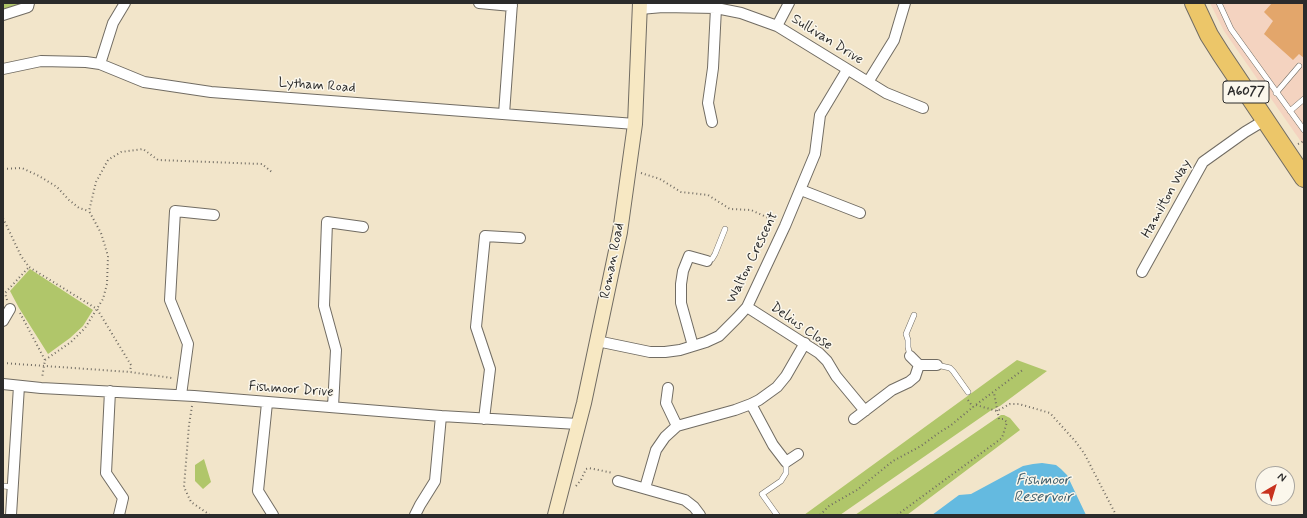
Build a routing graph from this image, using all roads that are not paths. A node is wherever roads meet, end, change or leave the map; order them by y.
1 (29, 3) edge
2 (125, 3) edge
3 (479, 3) edge
4 (789, 3) edge
5 (905, 3) edge
6 (1194, 3) edge
7 (1218, 3) edge
8 (512, 4) edge
9 (640, 6) edge
10 (716, 8) junction
11 (3, 15) edge
12 (777, 26) junction
13 (100, 64) junction
14 (1299, 66) dead end
15 (3, 69) edge
16 (847, 70) junction
17 (868, 82) junction
18 (1276, 93) junction
19 (1304, 99) edge
20 (923, 108) dead end
21 (1290, 111) junction
22 (504, 114) junction
23 (1265, 120) junction
24 (712, 122) dead end
25 (635, 124) junction
26 (1304, 130) edge
27 (1304, 178) edge
28 (801, 190) junction
29 (860, 214) dead end
30 (214, 215) dead end
31 (363, 227) dead end
32 (725, 229) dead end
33 (520, 238) dead end
34 (707, 262) joint
35 (1142, 272) dead end
36 (747, 307) junction
37 (10, 309) road end
38 (914, 315) dead end
39 (3, 321) edge
40 (597, 341) junction
41 (805, 343) junction
42 (694, 346) junction
43 (910, 356) joint
44 (919, 365) junction
45 (937, 365) joint
46 (3, 384) edge
47 (19, 386) junction
48 (668, 388) dead end
49 (110, 391) junction
50 (968, 392) dead end
51 (181, 396) junction
52 (268, 403) junction
53 (751, 404) junction
54 (333, 407) junction
55 (865, 411) junction
56 (441, 416) junction
57 (484, 418) junction
58 (854, 419) dead end
59 (578, 424) junction
60 (677, 426) junction
61 (798, 454) dead end
62 (786, 462) junction
63 (618, 481) road end
64 (8, 487) edge
65 (645, 488) junction
66 (11, 515) edge
67 (119, 515) edge
68 (272, 515) edge
69 (415, 515) edge
70 (555, 515) edge
71 (700, 515) edge
72 (778, 515) edge

1 - 11 street
2 - 13 street
3 - 8 street
4 - 12 street
5 - 17 street
6 - 23 highway, A6077
7 - 18 lane
8 - 22 street
9 - 10 street, Sullivan Drive
9 - 25 street, Roman Road
10 - 12 street, Sullivan Drive
10 - 24 street
12 - 16 street, Sullivan Drive
13 - 15 street, Lytham Road
13 - 22 street, Lytham Road
14 - 18 lane
16 - 17 street, Sullivan Drive
16 - 28 street, Walton Crescent
17 - 20 street, Sullivan Drive
18 - 21 lane
19 - 21 lane
21 - 26 lane
22 - 25 street, Lytham Road
23 - 27 highway, A6077
23 - 35 street, Hamilton Way
25 - 40 street, Roman Road
28 - 29 street
28 - 36 street, Walton Crescent
30 - 51 street
31 - 54 street
32 - 34 lane
33 - 57 street
34 - 42 street
36 - 41 street, Delius Close
36 - 42 street, Walton Crescent
37 - 39 street
38 - 43 lane
40 - 42 street, Walton Crescent
40 - 59 street, Roman Road
41 - 53 street
41 - 55 street, Delius Close
43 - 44 street
44 - 45 street
44 - 55 street
45 - 50 lane
46 - 47 street, Fishmoor Drive
47 - 49 street, Fishmoor Drive
47 - 64 street
48 - 60 street
49 - 51 street, Fishmoor Drive
49 - 67 street
51 - 52 street, Fishmoor Drive
52 - 54 street, Fishmoor Drive
52 - 68 street
53 - 60 street
53 - 62 street
54 - 56 street, Fishmoor Drive
55 - 58 street
56 - 57 street, Fishmoor Drive
56 - 69 street
57 - 59 street, Fishmoor Drive
59 - 70 street, Roman Road
60 - 65 street
61 - 62 street
62 - 72 lane
63 - 65 street
64 - 66 street
65 - 71 street

